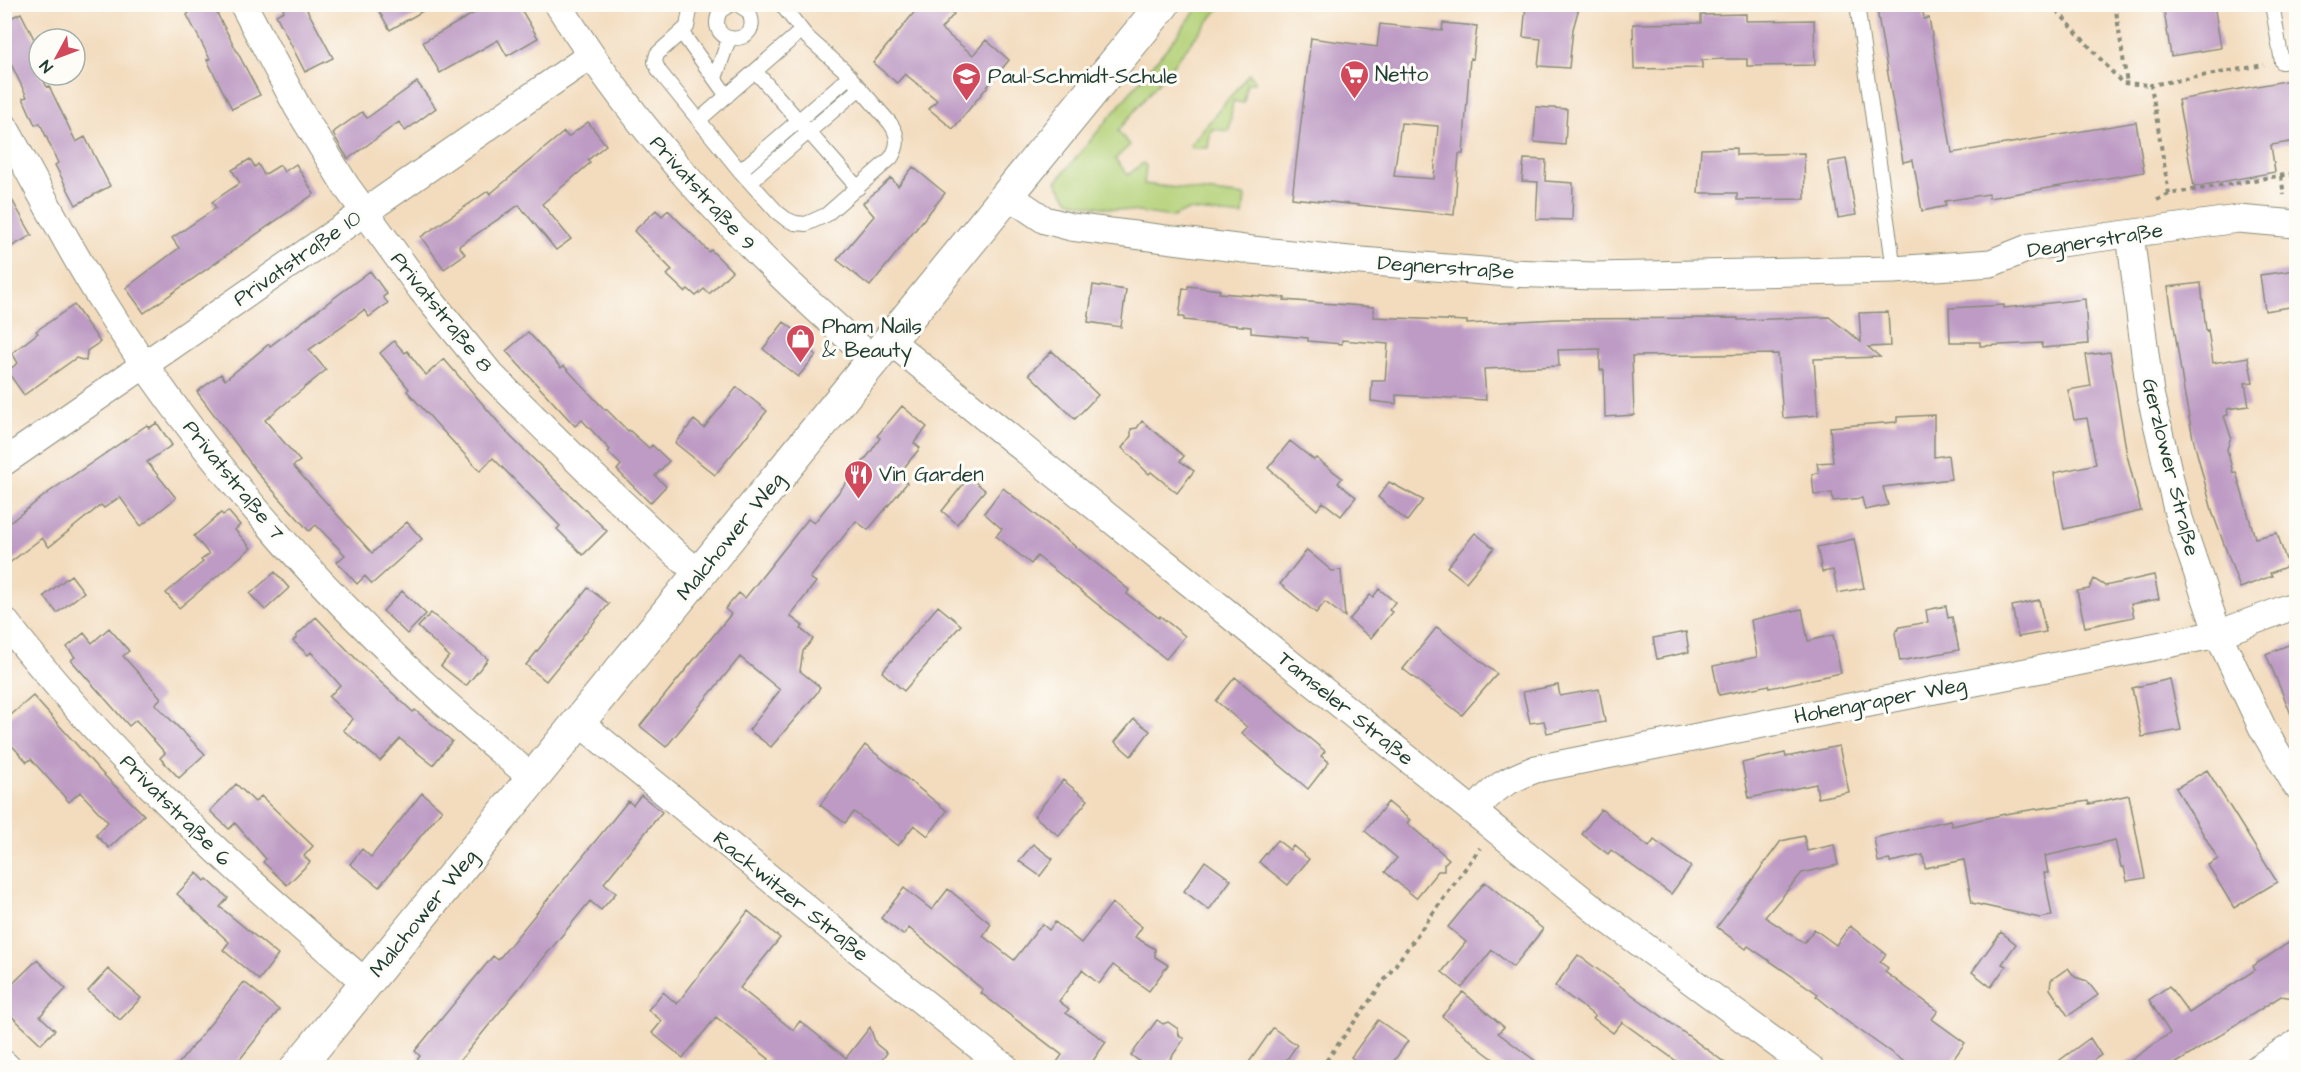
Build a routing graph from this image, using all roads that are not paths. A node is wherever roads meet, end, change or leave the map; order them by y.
1 (243, 4) edge
2 (558, 4) edge
3 (731, 4) edge
4 (781, 4) edge
5 (1163, 4) edge
6 (1857, 4) edge
7 (2272, 4) edge
8 (746, 6) edge
9 (701, 15) edge
10 (801, 31) junction
11 (682, 33) junction
12 (729, 39) junction
13 (590, 56) junction
14 (2296, 60) edge
15 (756, 72) junction
16 (850, 76) junction
17 (715, 78) junction
18 (860, 88) junction
19 (728, 96) junction
20 (699, 120) junction
21 (798, 120) junction
22 (4, 126) edge
23 (808, 132) junction
24 (740, 171) junction
25 (750, 182) junction
26 (858, 188) junction
27 (1009, 196) junction
28 (363, 212) junction
29 (2296, 224) edge
30 (2130, 234) junction
31 (1894, 270) junction
32 (881, 350) junction
33 (144, 364) junction
34 (4, 462) edge
35 (700, 574) junction
36 (2296, 605) edge
37 (4, 620) edge
38 (2218, 634) junction
39 (579, 722) junction
40 (533, 778) junction
41 (2296, 785) edge
42 (1484, 820) junction
43 (366, 983) junction
44 (2296, 1044) edge
45 (4, 1064) edge
46 (8, 1068) edge
47 (297, 1068) edge
48 (1006, 1068) edge
49 (1810, 1068) edge
50 (2258, 1068) edge

1 - 28 street, Privatstraße 8
2 - 13 street, Privatstraße 9
3 - 9 lane
4 - 10 lane
5 - 27 street, Malchower Weg
6 - 31 lane
7 - 14 lane
8 - 12 lane
9 - 11 lane
9 - 12 lane
10 - 15 lane
10 - 16 lane
11 - 17 lane
11 - 20 lane
12 - 17 lane
13 - 28 street, Privatstraße 10
13 - 32 street, Privatstraße 9
15 - 19 lane
15 - 21 lane
16 - 18 lane
16 - 21 lane
17 - 19 lane
18 - 23 lane
18 - 26 lane
19 - 20 lane
20 - 24 lane
21 - 23 lane
21 - 24 lane
22 - 33 street, Privatstraße 7
23 - 25 lane
23 - 26 lane
24 - 25 lane
25 - 26 lane
27 - 31 street, Degnerstraße
27 - 32 street, Malchower Weg
28 - 33 street, Privatstraße 10
28 - 35 street, Privatstraße 8
29 - 30 street, Degnerstraße
30 - 31 street, Degnerstraße
30 - 38 street, Gerzlower Straße
32 - 35 street, Malchower Weg
32 - 42 street, Tamseler Straße
33 - 34 street, Privatstraße 10
33 - 40 street, Privatstraße 7
35 - 39 street, Malchower Weg
36 - 38 street, Hohengraper Weg
37 - 43 street, Privatstraße 6
38 - 41 street, Gerzlower Straße
38 - 42 street, Hohengraper Weg
39 - 40 street, Malchower Weg
39 - 48 street, Rackwitzer Straße
40 - 43 street, Malchower Weg
42 - 49 street, Tamseler Straße
43 - 47 street, Malchower Weg
44 - 50 street
45 - 46 street

